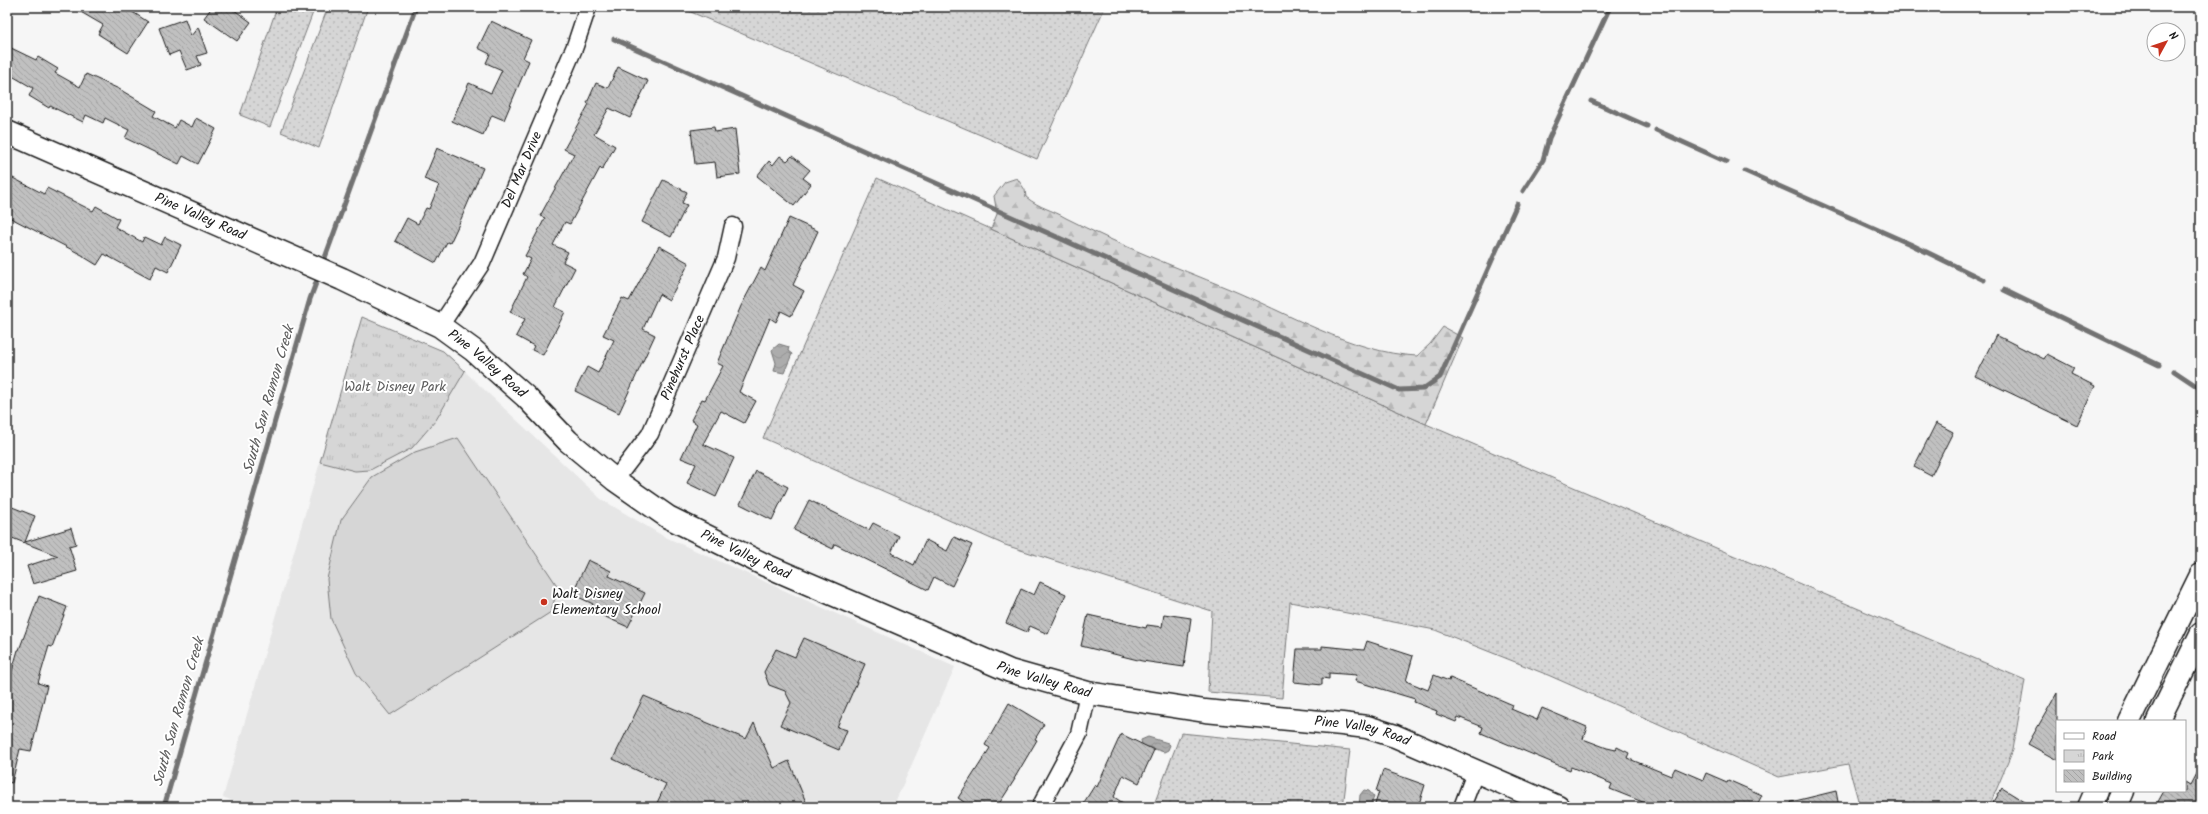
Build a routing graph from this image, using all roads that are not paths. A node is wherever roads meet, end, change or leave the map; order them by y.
1 (588, 7) edge
2 (7, 132) edge
3 (733, 226) dead end
4 (440, 326) junction
5 (615, 480) junction
6 (2201, 575) edge
7 (2201, 634) edge
8 (1088, 693) junction
9 (2129, 720) edge
10 (2158, 720) edge
11 (1475, 773) junction
12 (2096, 792) edge
13 (2123, 792) edge
14 (1040, 807) edge
15 (1462, 807) edge
16 (1558, 807) edge
17 (2089, 807) edge
18 (2116, 807) edge

1 - 4 street, Del Mar Drive
2 - 4 street, Pine Valley Road
3 - 5 street, Pinehurst Place
4 - 5 street, Pine Valley Road
5 - 8 street, Pine Valley Road
6 - 9 street
7 - 10 street
8 - 11 street, Pine Valley Road
8 - 14 street
11 - 15 street
11 - 16 street, Pine Valley Road
12 - 17 street
13 - 18 street

